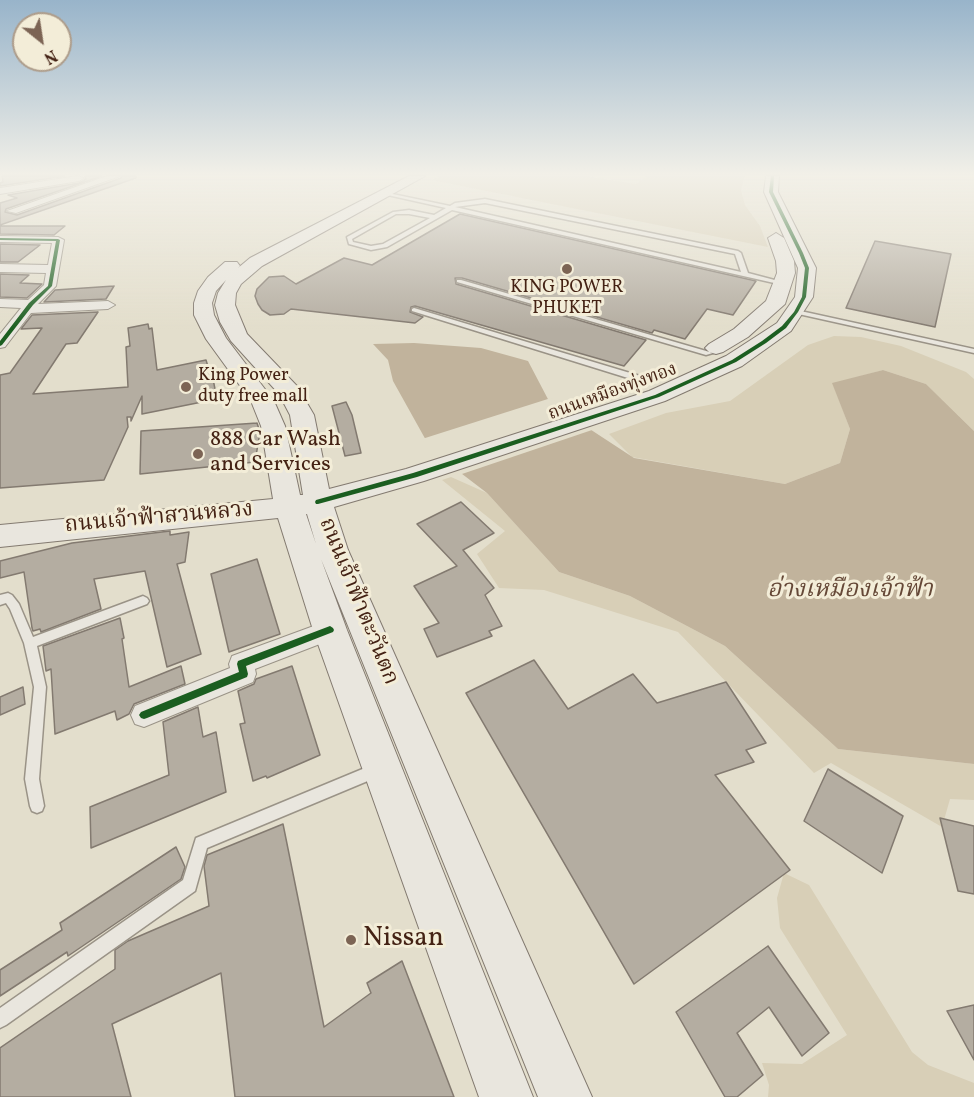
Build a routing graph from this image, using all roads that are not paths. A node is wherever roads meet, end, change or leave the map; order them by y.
1 (316, 227) edge
2 (369, 227) edge
3 (417, 227) edge
4 (532, 227) edge
5 (612, 227) edge
6 (776, 227) edge
7 (781, 227) edge
8 (0, 239) edge
9 (0, 267) edge
10 (53, 269) junction
11 (745, 274) junction
12 (459, 281) dead end
13 (783, 283) junction
14 (0, 303) edge
15 (108, 305) dead end
16 (29, 307) junction
17 (414, 310) dead end
18 (796, 312) junction
19 (5, 332) edge
20 (0, 344) edge
21 (974, 351) edge
22 (709, 352) junction
23 (647, 381) junction
24 (602, 405) junction
25 (302, 495) junction
26 (2, 533) edge
27 (0, 600) edge
28 (143, 601) dead end
29 (330, 630) junction
30 (30, 644) junction
31 (144, 715) dead end
32 (381, 769) junction
33 (37, 806) dead end
34 (0, 1019) edge
35 (506, 1097) edge
36 (565, 1097) edge

1 - 25 main road, ถนนเจ้าฟ้าตะวันตก
2 - 3 lane
4 - 11 lane
5 - 11 lane
6 - 13 main road, ถนนเหมืองทุ่งทอง
7 - 18 main road, ถนนเหมืองทุ่งทอง
8 - 10 street
9 - 10 street
10 - 16 street
11 - 13 lane
12 - 22 lane
13 - 22 main road, ถนนเหมืองทุ่งทอง
14 - 16 street
15 - 16 street
16 - 19 street
17 - 23 lane
18 - 21 lane
18 - 24 main road, ถนนเหมืองทุ่งทอง
19 - 20 street
22 - 23 main road, ถนนเหมืองทุ่งทอง
23 - 24 main road, ถนนเหมืองทุ่งทอง
24 - 25 main road, ถนนเหมืองทุ่งทอง
25 - 26 main road, ถนนเจ้าฟ้าสวนหลวง
25 - 29 main road, ถนนเจ้าฟ้าตะวันตก
25 - 36 main road, ถนนเจ้าฟ้าตะวันตก
27 - 30 lane
28 - 30 lane
29 - 31 street
29 - 32 main road, ถนนเจ้าฟ้าตะวันตก
30 - 33 lane
32 - 34 lane
32 - 35 main road, ถนนเจ้าฟ้าตะวันตก

